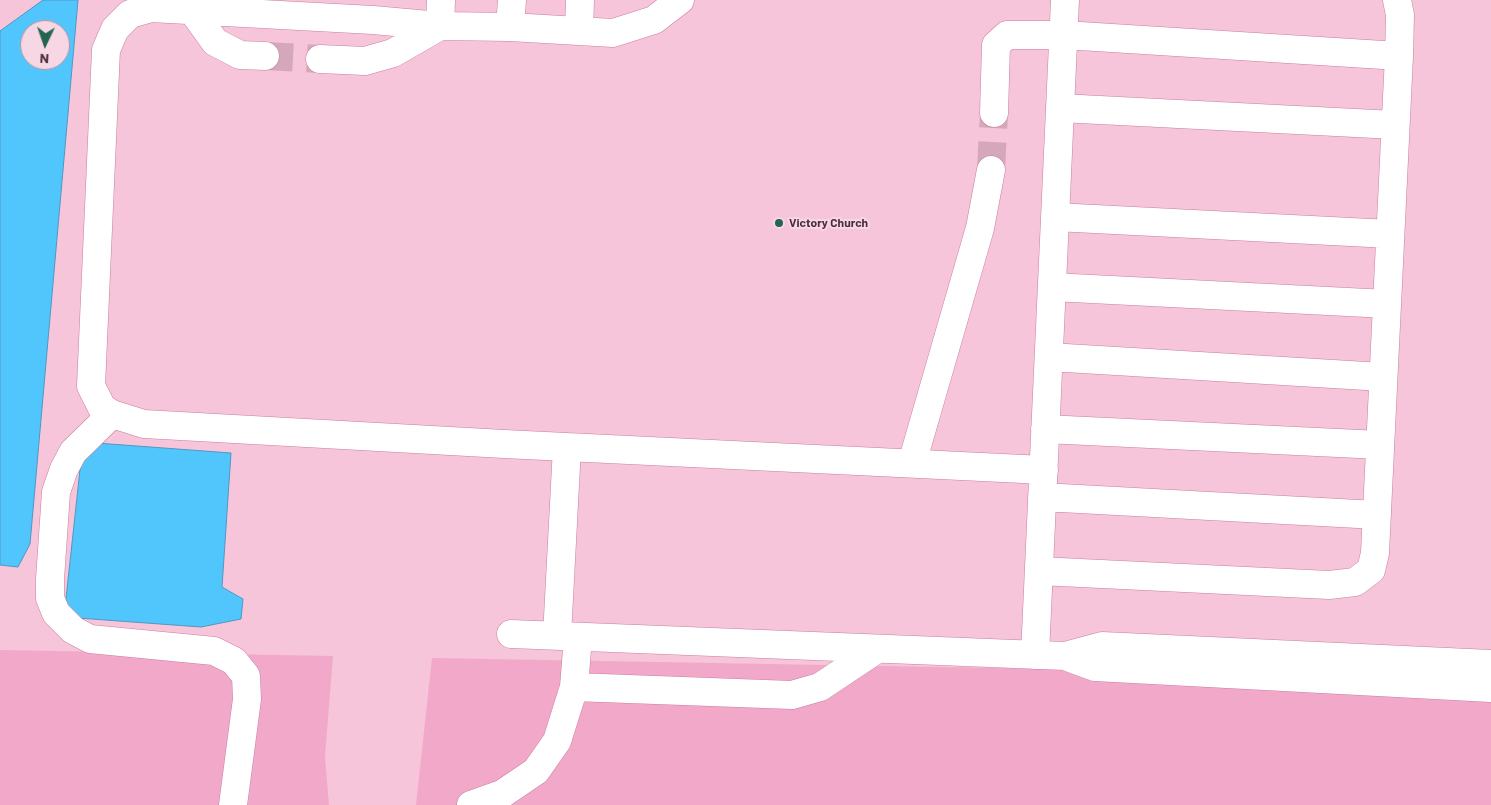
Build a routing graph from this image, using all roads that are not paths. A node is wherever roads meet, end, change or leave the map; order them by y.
1 (512, 0) edge
2 (580, 0) edge
3 (680, 0) edge
4 (1065, 0) edge
5 (1397, 0) edge
6 (192, 10) junction
7 (373, 10) edge
8 (654, 10) edge
9 (440, 13) edge
10 (510, 27) junction
11 (579, 31) junction
12 (1064, 35) junction
13 (265, 56) tunnel mouth
14 (1399, 56) junction
15 (320, 59) tunnel mouth
16 (1060, 108) junction
17 (994, 113) tunnel mouth
18 (1395, 125) junction
19 (992, 170) tunnel mouth
20 (1055, 217) junction
21 (1390, 234) junction
22 (1052, 287) junction
23 (1387, 304) junction
24 (1049, 357) junction
25 (1383, 377) junction
26 (112, 414) junction
27 (1045, 429) junction
28 (1380, 445) junction
29 (567, 447) junction
30 (912, 463) junction
31 (1044, 470) junction
32 (1042, 497) junction
33 (1377, 515) junction
34 (1039, 571) junction
35 (511, 634) dead end
36 (567, 637) junction
37 (877, 649) junction
38 (1035, 655) junction
39 (1065, 656) junction
40 (1491, 664) edge
41 (574, 687) junction
42 (1491, 688) edge
43 (233, 805) edge
44 (471, 805) edge

1 - 10 lane
2 - 11 lane
3 - 8 lane
4 - 12 lane
5 - 14 lane
6 - 7 lane
6 - 13 lane
6 - 26 lane
7 - 9 lane
8 - 11 lane
9 - 10 lane
9 - 15 lane
10 - 11 lane
12 - 14 lane
12 - 16 lane
12 - 17 lane
14 - 18 lane
16 - 18 lane
16 - 20 lane
18 - 21 lane
19 - 30 lane
20 - 21 lane
20 - 22 lane
21 - 23 lane
22 - 23 lane
22 - 24 lane
23 - 25 lane
24 - 25 lane
24 - 27 lane
25 - 28 lane
26 - 29 lane
26 - 43 lane
27 - 28 lane
27 - 31 lane
28 - 33 lane
29 - 30 lane
29 - 36 lane
30 - 31 lane
31 - 32 lane
32 - 33 lane
32 - 34 lane
33 - 34 lane
34 - 38 lane
35 - 36 lane
36 - 37 lane
36 - 41 lane
37 - 38 lane
37 - 41 lane
38 - 39 lane
39 - 40 lane
39 - 42 lane
41 - 44 lane

